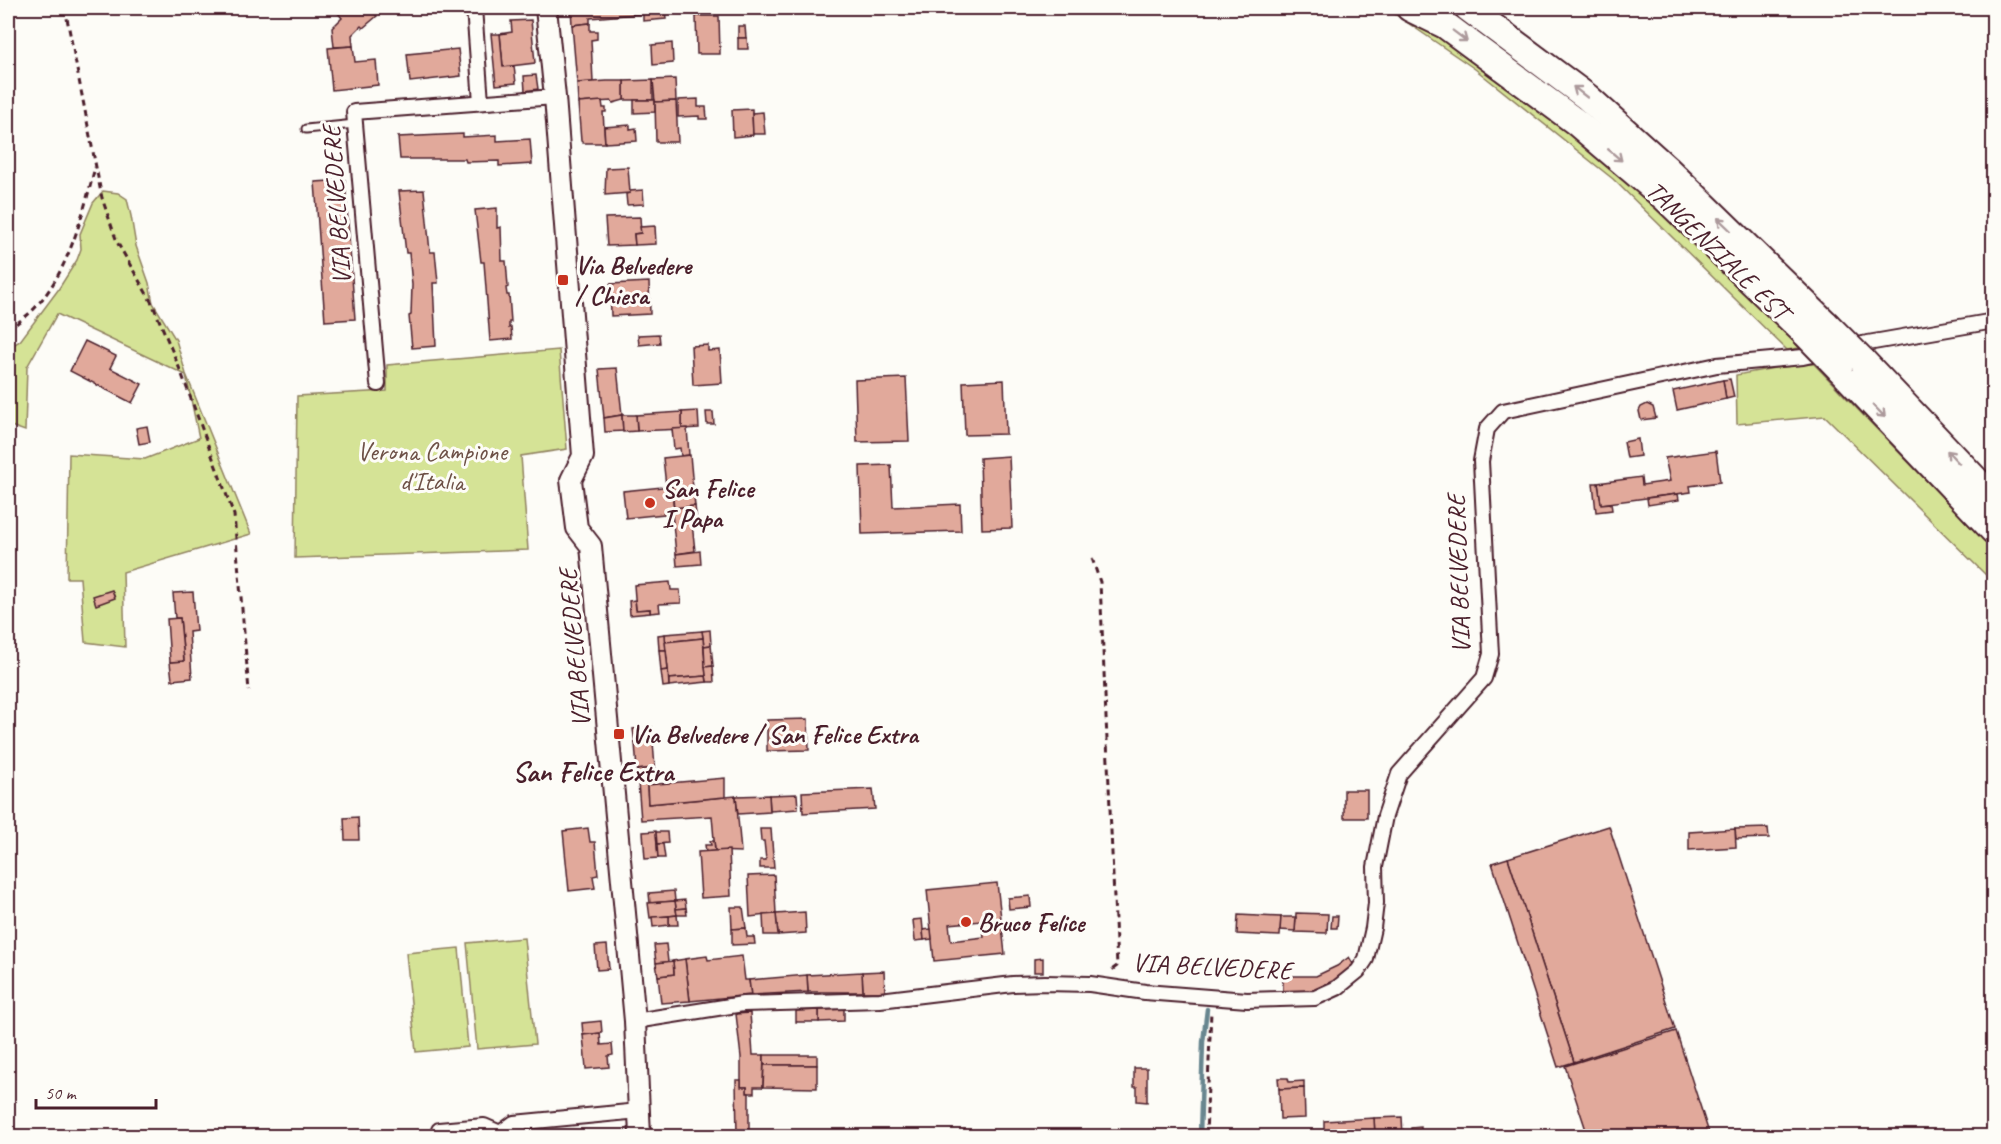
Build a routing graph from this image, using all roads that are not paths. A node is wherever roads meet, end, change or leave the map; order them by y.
1 (474, 8) edge
2 (546, 8) edge
3 (1410, 8) edge
4 (1468, 8) edge
5 (555, 97) junction
6 (482, 102) junction
7 (355, 124) junction
8 (306, 129) dead end
9 (1994, 321) edge
10 (1816, 329) junction
11 (1850, 364) junction
12 (378, 384) dead end
13 (1994, 499) edge
14 (1994, 531) edge
15 (635, 1021) junction
16 (639, 1111) junction
17 (439, 1130) dead end
18 (499, 1135) edge
19 (640, 1137) edge

1 - 6 street
2 - 5 street, VIA BELVEDERE
3 -> 10 highway, TANGENZIALE EST
10 -> 4 highway, TANGENZIALE EST
5 - 6 street, VIA BELVEDERE
5 - 15 street, VIA BELVEDERE
6 - 7 street, VIA BELVEDERE
7 - 8 lane
7 - 12 street, VIA BELVEDERE
9 - 15 street, VIA BELVEDERE
10 - 11 highway, TANGENZIALE EST, bridge
13 -> 11 highway, TANGENZIALE EST
11 -> 14 highway, TANGENZIALE EST
15 - 16 street, VIA BELVEDERE
16 - 18 street
16 - 19 street, VIA BELVEDERE
17 - 18 street

